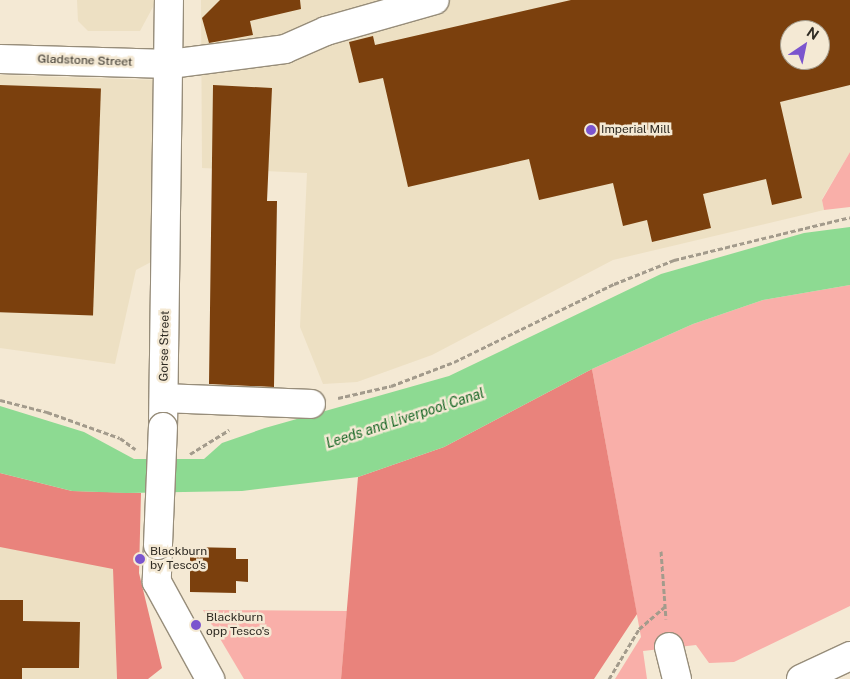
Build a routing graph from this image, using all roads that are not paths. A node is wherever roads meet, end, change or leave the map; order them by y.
1 (436, 0) edge
2 (176, 2) edge
3 (0, 59) edge
4 (170, 64) junction
5 (164, 398) junction
6 (311, 404) road end
7 (669, 647) road end
8 (850, 656) edge
9 (210, 679) edge
10 (677, 679) edge
11 (801, 679) edge

1 - 4 main road, Gladstone Street
2 - 4 main road, Gorse Street
3 - 4 main road, Gladstone Street
4 - 5 main road, Gorse Street
5 - 6 main road
5 - 9 main road, Gorse Street, bridge
7 - 10 main road
8 - 11 main road

